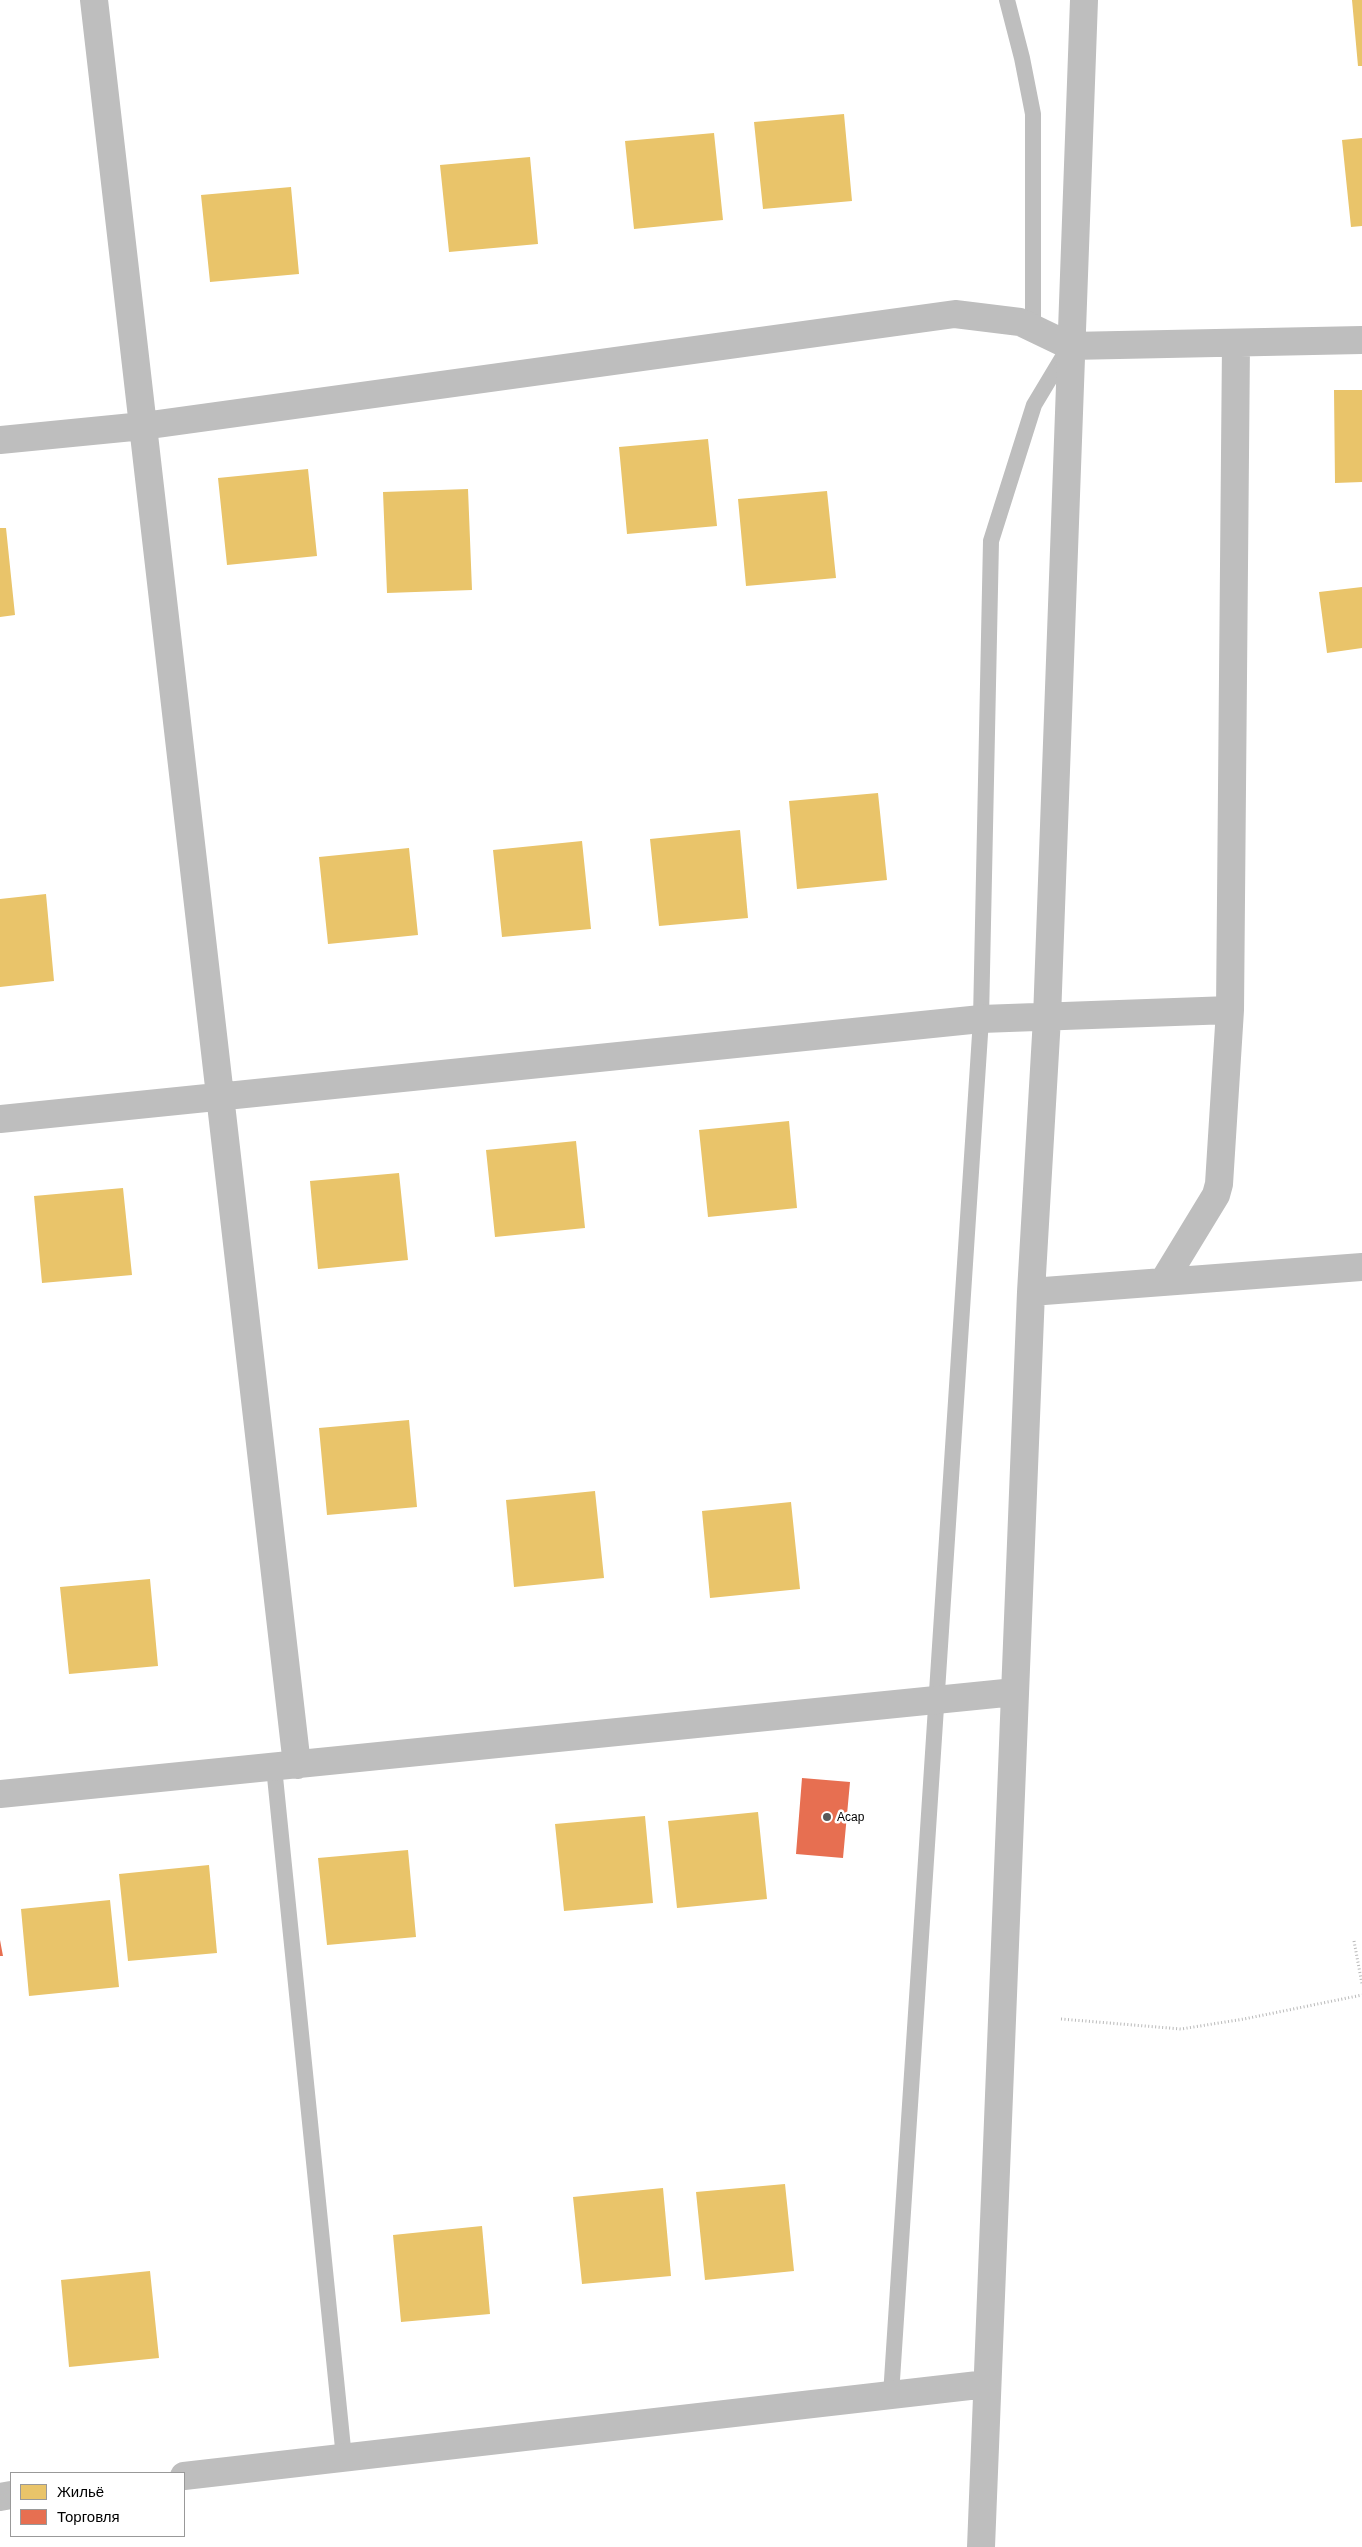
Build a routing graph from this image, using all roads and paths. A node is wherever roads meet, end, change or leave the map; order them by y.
1 (94, 0) edge
2 (1007, 0) edge
3 (1084, 0) edge
4 (1033, 328) junction
5 (1362, 340) edge
6 (1236, 343) junction
7 (1070, 346) junction
8 (143, 426) junction
9 (0, 440) edge
10 (1230, 1010) junction
11 (1047, 1018) junction
12 (981, 1019) junction
13 (220, 1096) junction
14 (0, 1119) edge
15 (1362, 1267) edge
16 (1163, 1282) junction
17 (1031, 1292) junction
18 (1015, 1692) junction
19 (937, 1699) junction
20 (286, 1766) junction
21 (0, 1794) edge
22 (1354, 1941) dead end
23 (1362, 1984) edge
24 (1362, 1995) edge
25 (1061, 2019) dead end
26 (987, 2384) junction
27 (891, 2395) junction
28 (344, 2458) junction
29 (185, 2476) edge
30 (981, 2547) edge

1 - 8 street
2 - 4 lane
3 - 7 street
4 - 7 street
4 - 8 street
5 - 6 street
6 - 7 street
6 - 10 street
7 - 11 street
7 - 12 lane
8 - 9 street
8 - 13 street
10 - 11 street
10 - 16 street
11 - 12 street
11 - 17 street
12 - 13 street
12 - 19 lane
13 - 14 street
13 - 20 street
15 - 16 street
16 - 17 street
17 - 18 street
18 - 19 street
18 - 26 street
19 - 20 street
19 - 27 lane
20 - 21 street
20 - 28 lane
22 - 23 path
24 - 25 path
26 - 27 street
26 - 30 street
27 - 28 street
28 - 29 street

